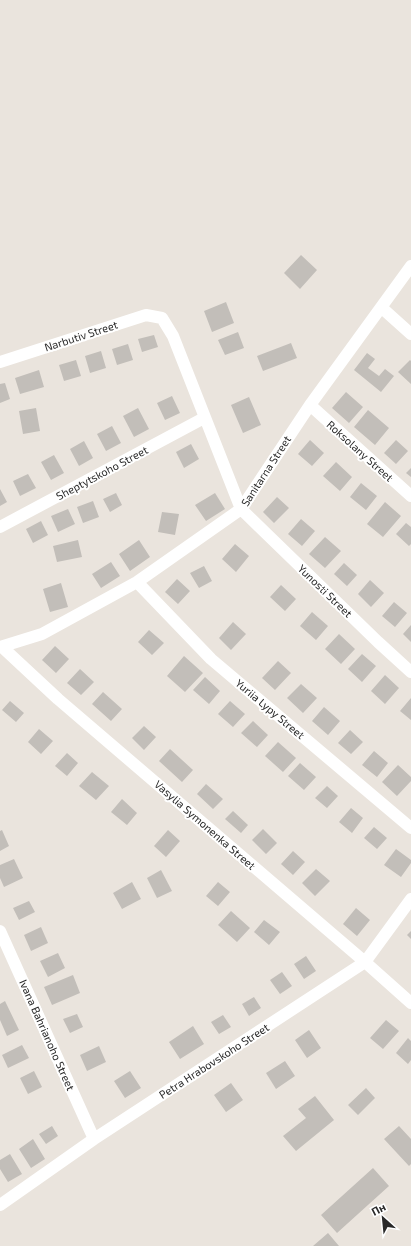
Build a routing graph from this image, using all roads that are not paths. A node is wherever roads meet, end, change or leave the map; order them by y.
1 (411, 266) edge
2 (382, 308) junction
3 (411, 334) edge
4 (0, 362) edge
5 (310, 405) junction
6 (204, 418) junction
7 (411, 496) edge
8 (241, 509) junction
9 (0, 527) edge
10 (137, 582) junction
11 (1, 647) edge
12 (411, 672) edge
13 (411, 828) edge
14 (411, 899) edge
15 (0, 931) edge
16 (365, 962) junction
17 (411, 1003) edge
18 (94, 1140) junction
19 (0, 1205) edge

1 - 2 street, Sanitarna Street
2 - 3 street
2 - 5 street, Sanitarna Street
4 - 6 street, Narbutiv Street
5 - 7 street, Roksolany Street
5 - 8 street, Sanitarna Street
6 - 8 street
6 - 9 street, Sheptytskoho Street
8 - 10 street, Sanitarna Street
8 - 12 street, Yunosti Street
10 - 11 street, Sanitarna Street
10 - 13 street, Yuriia Lypy Street
11 - 16 street, Vasylia Symonenka Street
14 - 16 street, Petra Hrabovskoho Street
15 - 18 street, Ivana Bahrianoho Street
16 - 17 street, Vasylia Symonenka Street
16 - 18 street, Petra Hrabovskoho Street
18 - 19 street, Petra Hrabovskoho Street

